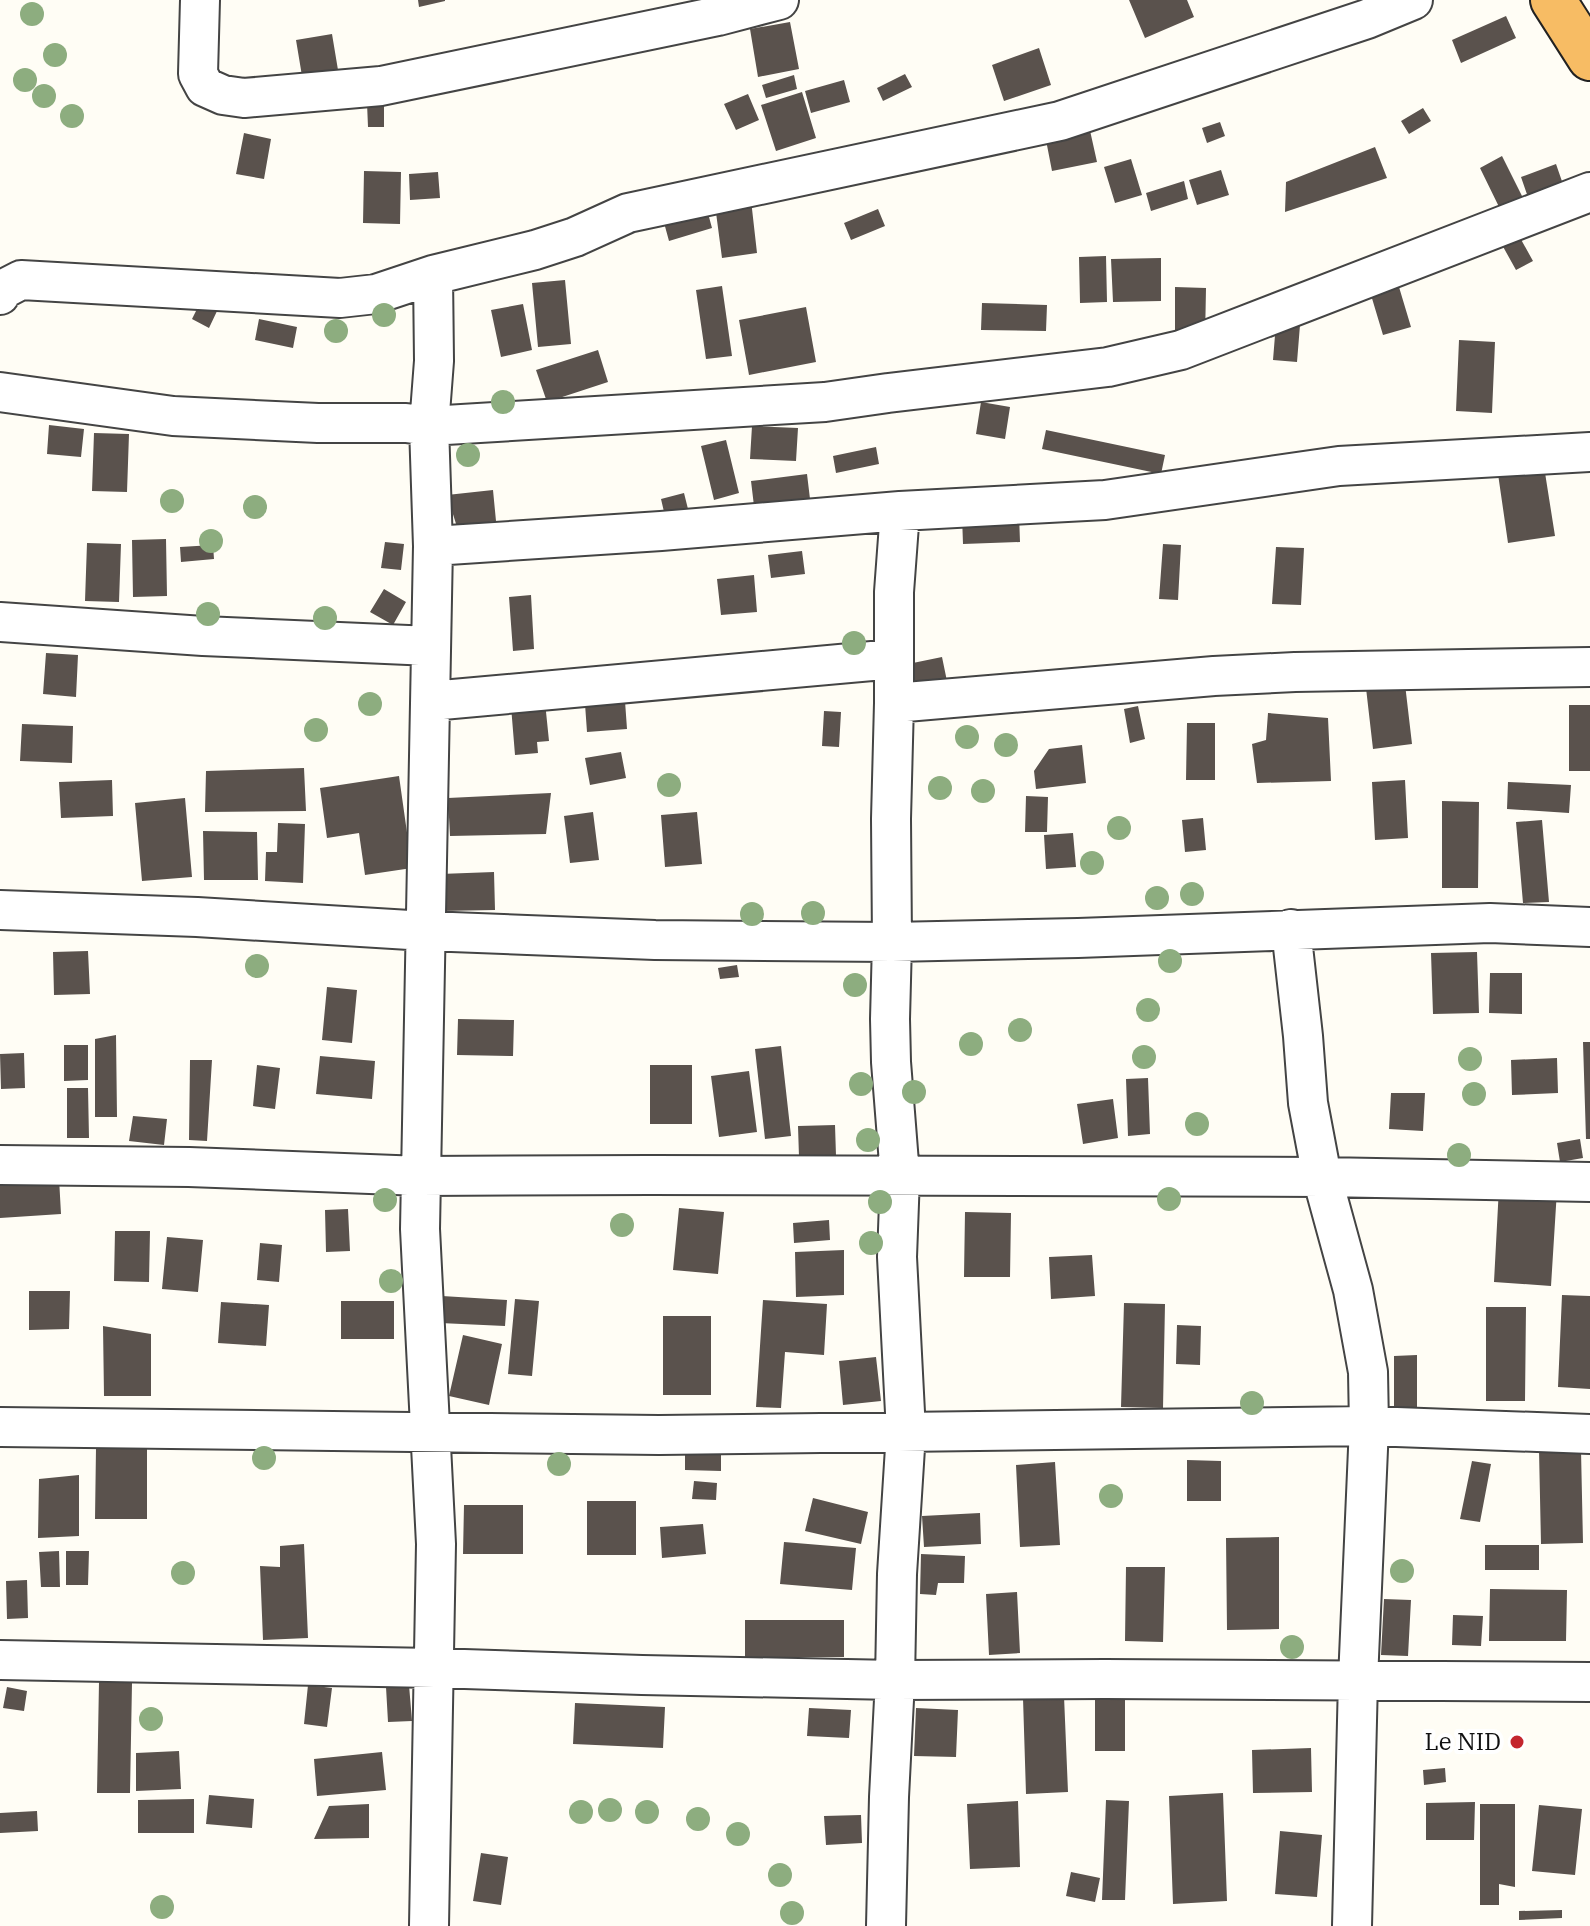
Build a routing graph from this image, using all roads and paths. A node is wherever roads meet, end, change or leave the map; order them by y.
1 (200, 0) edge
2 (779, 0) edge
3 (1413, 0) edge
4 (1553, 0) edge
5 (1590, 58) edge
6 (1590, 192) edge
7 (433, 275) junction
8 (0, 295) edge
9 (0, 392) edge
10 (429, 426) junction
11 (1590, 452) edge
12 (900, 511) junction
13 (433, 546) junction
14 (0, 622) edge
15 (431, 646) junction
16 (894, 659) junction
17 (1590, 667) edge
18 (431, 701) junction
19 (894, 703) junction
20 (0, 910) edge
21 (1590, 927) edge
22 (1291, 929) junction
23 (426, 931) junction
24 (892, 942) junction
25 (0, 1165) edge
26 (421, 1176) junction
27 (900, 1176) junction
28 (1322, 1177) junction
29 (1590, 1182) edge
30 (1369, 1426) junction
31 (0, 1427) edge
32 (430, 1432) junction
33 (906, 1432) junction
34 (1590, 1434) edge
35 (0, 1660) edge
36 (434, 1668) junction
37 (895, 1680) junction
38 (1358, 1680) junction
39 (1590, 1682) edge
40 (429, 1926) edge
41 (886, 1926) edge
42 (1352, 1926) edge

1 - 2 street
3 - 7 street
4 - 5 highway
6 - 10 street
7 - 8 street
7 - 10 street
9 - 10 street
10 - 13 street
11 - 12 street
12 - 13 street
12 - 16 street
13 - 15 street
14 - 15 street
15 - 18 street
16 - 18 street
16 - 19 street
17 - 19 street
18 - 23 street
19 - 24 street
20 - 23 street
21 - 22 street
22 - 24 street
22 - 28 street
23 - 24 street
23 - 26 street
24 - 27 street
25 - 26 street
26 - 27 street
26 - 32 street
27 - 28 street
27 - 33 street
28 - 29 street
28 - 30 street
30 - 33 street
30 - 34 street
30 - 38 street
31 - 32 street
32 - 33 street
32 - 36 street
33 - 37 street
35 - 36 street
36 - 37 street
36 - 40 street
37 - 38 street
37 - 41 street
38 - 39 street
38 - 42 street

